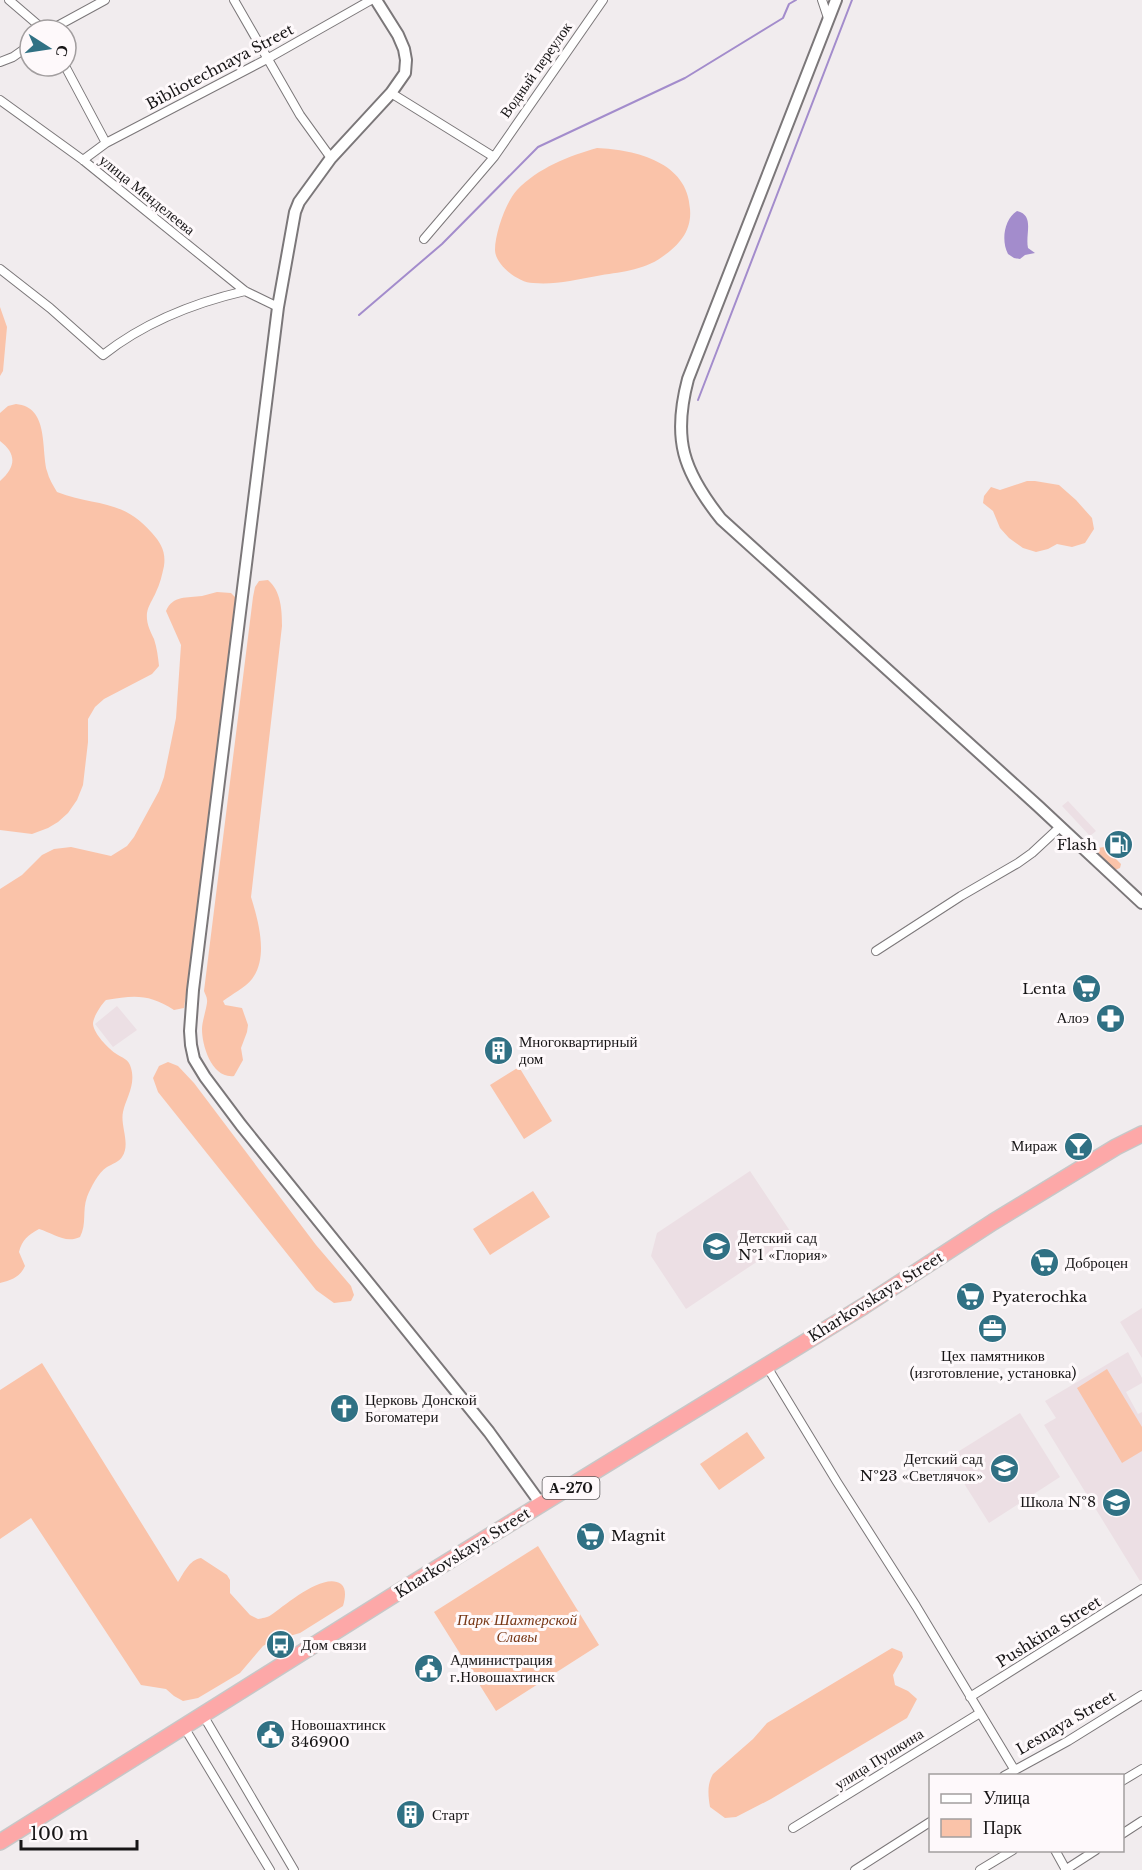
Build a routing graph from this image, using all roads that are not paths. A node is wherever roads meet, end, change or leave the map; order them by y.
1 (9, 0) edge
2 (105, 0) edge
3 (234, 0) edge
4 (371, 0) edge
5 (376, 0) edge
6 (603, 0) edge
7 (822, 0) edge
8 (836, 0) edge
9 (30, 18) edge
10 (72, 18) edge
11 (828, 18) junction
12 (18, 53) edge
13 (267, 59) junction
14 (0, 62) edge
15 (71, 78) edge
16 (392, 93) junction
17 (0, 100) edge
18 (106, 143) junction
19 (494, 157) junction
20 (331, 158) junction
21 (83, 160) junction
22 (424, 239) dead end
23 (0, 269) edge
24 (245, 291) junction
25 (278, 307) junction
26 (1060, 827) junction
27 (1142, 903) edge
28 (876, 951) dead end
29 (1142, 1134) edge
30 (766, 1365) junction
31 (541, 1504) junction
32 (1142, 1589) edge
33 (1142, 1695) edge
34 (970, 1696) junction
35 (980, 1713) junction
36 (204, 1715) junction
37 (184, 1727) junction
38 (1142, 1769) edge
39 (1009, 1773) edge
40 (1124, 1780) edge
41 (1142, 1821) edge
42 (929, 1823) edge
43 (793, 1828) dead end
44 (1124, 1833) edge
45 (0, 1842) edge
46 (1011, 1852) edge
47 (1056, 1852) edge
48 (1094, 1852) edge
49 (270, 1870) edge
50 (294, 1870) edge
51 (855, 1870) edge
52 (980, 1870) edge
53 (1066, 1870) edge

1 - 9 street
2 - 10 street
3 - 13 street
4 - 13 street, Bibliotechnaya Street
5 - 16 street
6 - 19 street, Водный переулок
7 - 11 street
8 - 11 street
11 - 26 street
12 - 14 street
13 - 18 street, Bibliotechnaya Street
13 - 20 street
15 - 18 street
16 - 19 street
16 - 20 street
17 - 21 street, улица Менделеева
18 - 21 street, Bibliotechnaya Street
19 - 22 street, Водный переулок
20 - 25 street
21 - 24 street, улица Менделеева
23 - 24 street
24 - 25 street, улица Менделеева
25 - 31 street
26 - 27 street
26 - 28 street
29 - 30 highway, Kharkovskaya Street / А-270
30 - 31 highway, Kharkovskaya Street / А-270
30 - 34 street
31 - 36 highway, Kharkovskaya Street / А-270
32 - 34 street, Pushkina Street
33 - 39 street, Lesnaya Street
34 - 35 street
35 - 39 street
35 - 43 street, улица Пушкина
36 - 37 highway, Kharkovskaya Street / А-270
36 - 50 street
37 - 45 highway, Kharkovskaya Street / А-270
37 - 49 street
38 - 40 street
41 - 44 street
42 - 51 street
46 - 52 street
47 - 53 street
48 - 53 street

